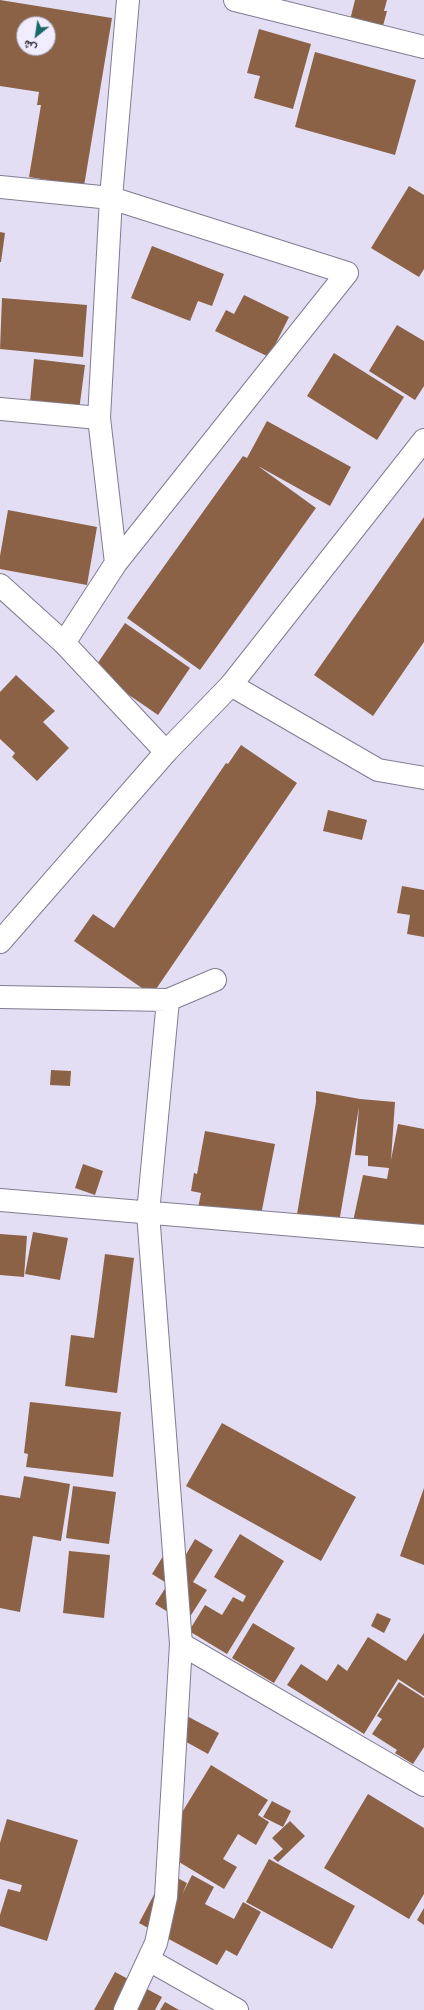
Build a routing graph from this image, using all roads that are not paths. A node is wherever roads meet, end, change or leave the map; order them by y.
1 (128, 0) edge
2 (235, 0) edge
3 (424, 47) edge
4 (0, 187) edge
5 (111, 198) junction
6 (0, 410) edge
7 (99, 418) junction
8 (424, 440) edge
9 (116, 563) junction
10 (0, 585) edge
11 (64, 643) junction
12 (231, 685) junction
13 (166, 752) junction
14 (424, 778) edge
15 (0, 942) edge
16 (214, 980) dead end
17 (0, 997) edge
18 (168, 1000) junction
19 (0, 1200) edge
20 (148, 1214) junction
21 (424, 1236) edge
22 (181, 1644) junction
23 (424, 1785) edge
24 (149, 1960) junction
25 (125, 2010) edge
26 (237, 2010) edge

1 - 5 street
2 - 3 street
4 - 5 street
5 - 7 street
5 - 9 street
6 - 7 street
7 - 9 street
8 - 12 street
9 - 11 street
10 - 11 street
11 - 13 street
12 - 13 street
12 - 14 street
13 - 15 street
16 - 18 street
17 - 18 street
18 - 20 street
19 - 20 street
20 - 21 street
20 - 22 street
22 - 23 street
22 - 24 street
24 - 25 street
24 - 26 street

